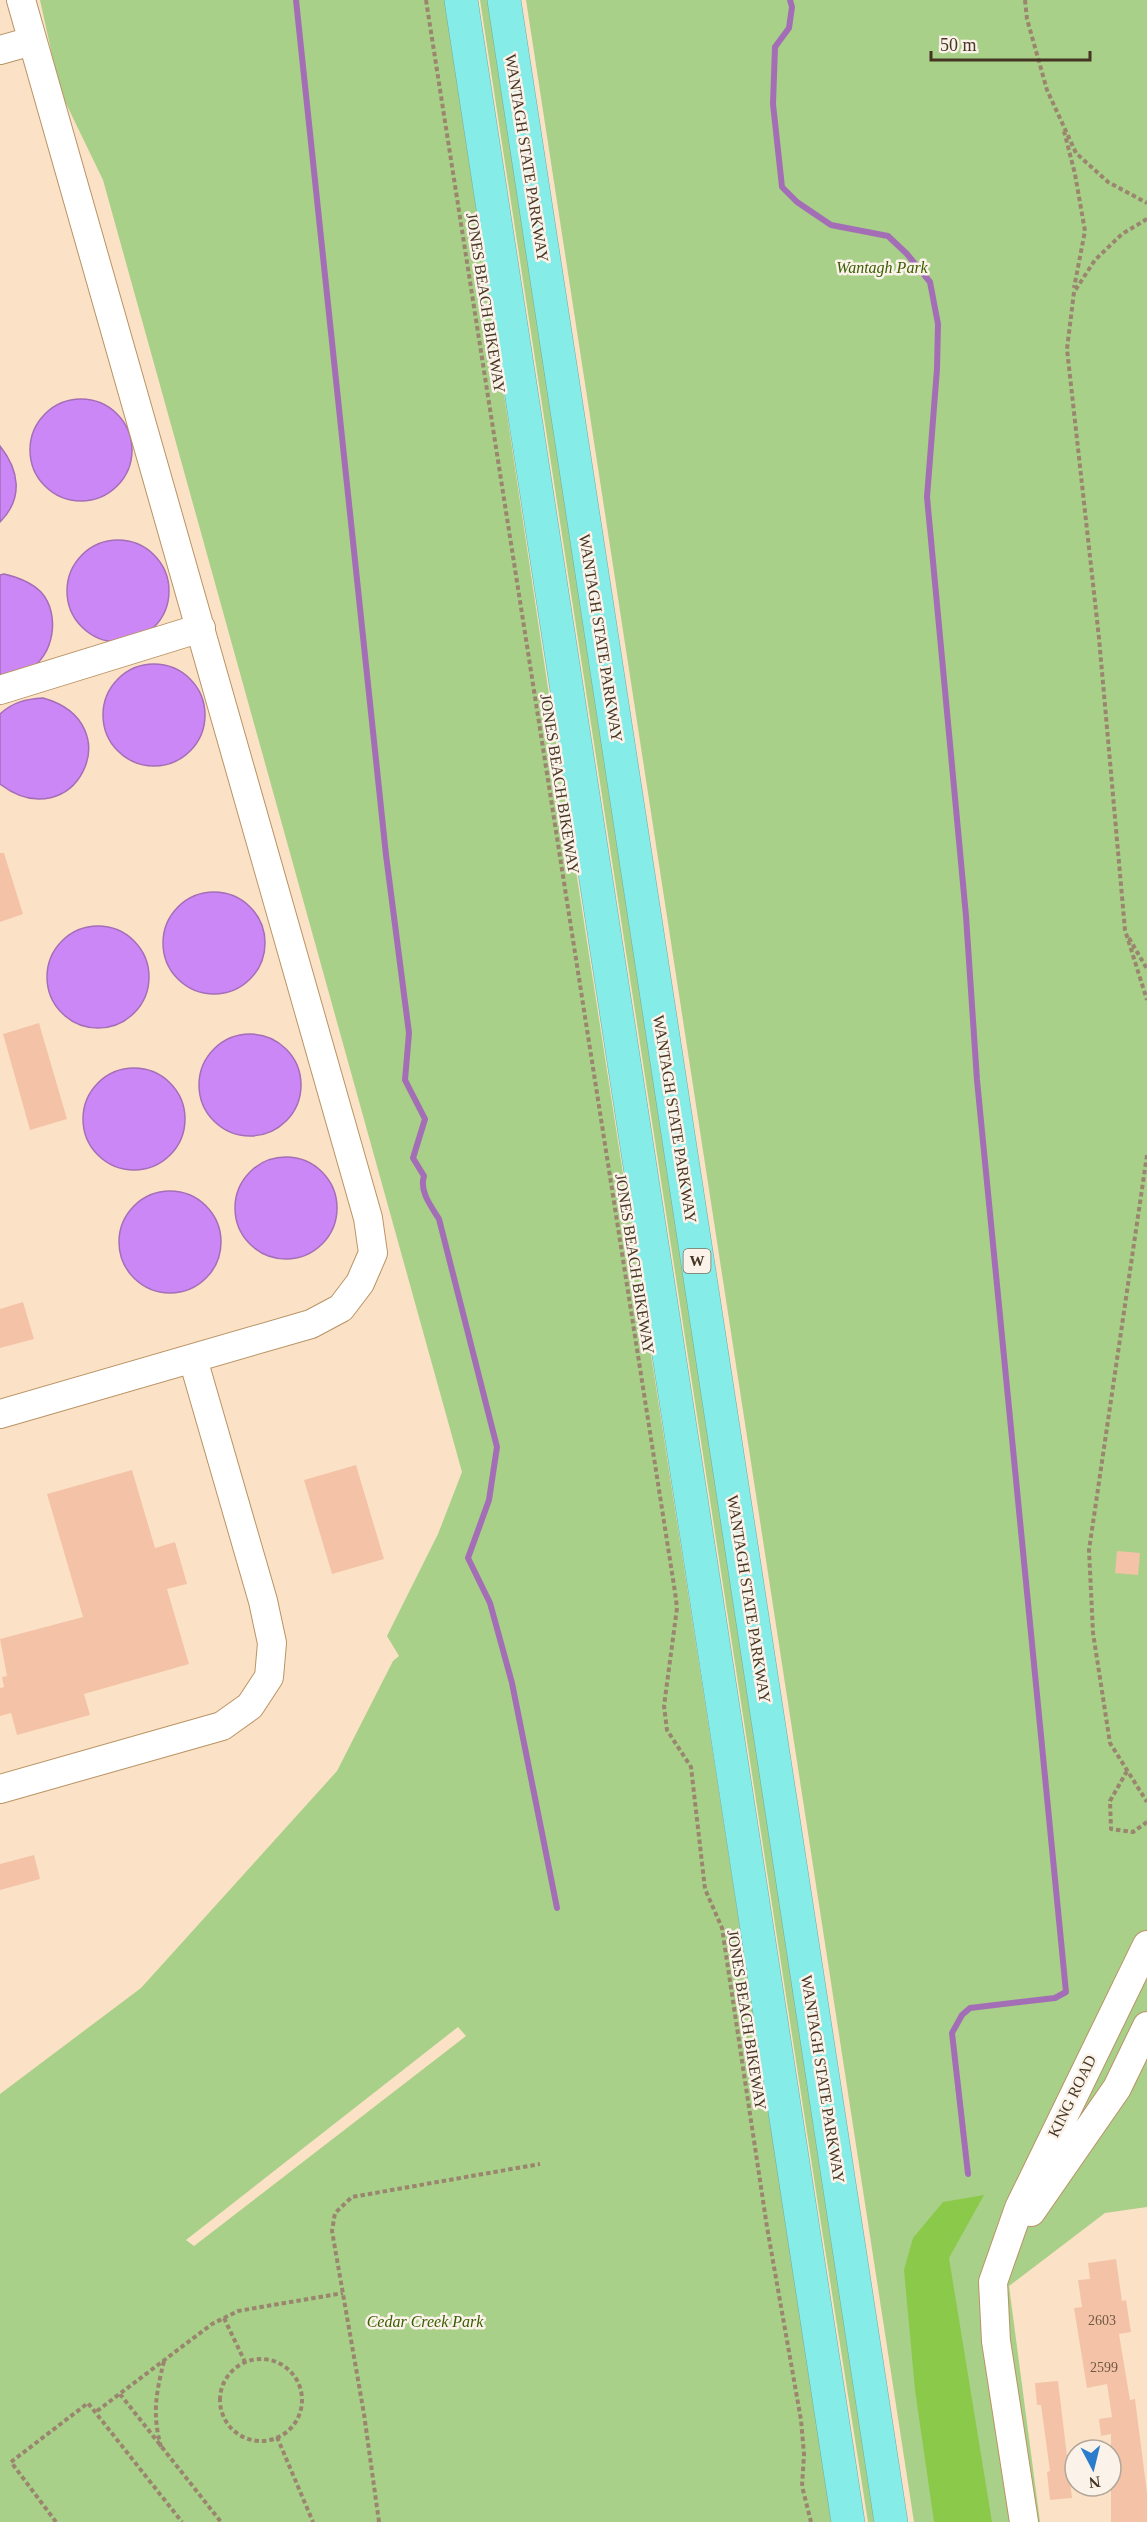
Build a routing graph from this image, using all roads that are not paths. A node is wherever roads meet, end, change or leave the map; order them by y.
1 (21, 0) edge
2 (461, 0) edge
3 (504, 0) edge
4 (32, 41) junction
5 (0, 50) edge
6 (201, 628) junction
7 (0, 690) edge
8 (192, 1359) junction
9 (0, 1414) edge
10 (0, 1789) edge
11 (1147, 1945) edge
12 (1146, 2027) edge
13 (1147, 2076) edge
14 (1003, 2250) junction
15 (848, 2522) edge
16 (891, 2522) edge
17 (1024, 2522) edge

1 - 4 street
2 - 15 highway
3 - 16 highway, WANTAGH STATE PARKWAY / W
4 - 5 street
4 - 6 street
6 - 7 street
6 - 8 street
8 - 9 street
8 - 10 street
11 - 14 street, KING ROAD
12 - 13 street
12 - 14 street, KING ROAD
14 - 17 street, KING ROAD

